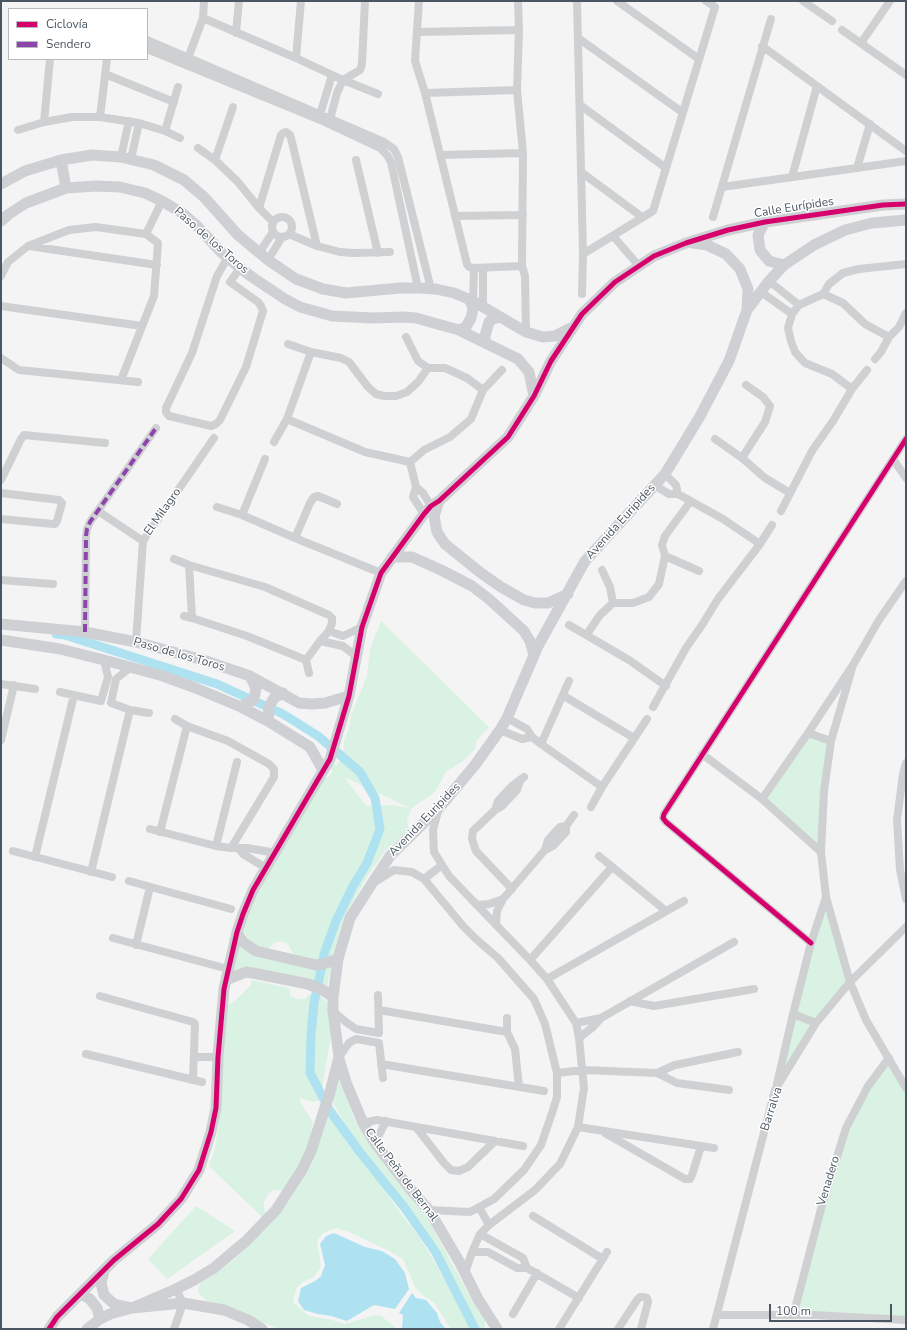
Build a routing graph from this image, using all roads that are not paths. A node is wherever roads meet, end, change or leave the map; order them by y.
1 (204, 1) edge
2 (239, 1) edge
3 (301, 1) edge
4 (365, 1) edge
5 (419, 1) edge
6 (518, 1) edge
7 (577, 1) edge
8 (616, 1) edge
9 (706, 1) edge
10 (803, 1) edge
11 (890, 1) edge
12 (814, 4) edge
13 (203, 18) junction
14 (771, 19) dead end
15 (832, 21) dead end
16 (519, 30) junction
17 (842, 30) dead end
18 (417, 32) junction
19 (236, 33) junction
20 (578, 38) junction
21 (148, 41) edge
22 (861, 43) junction
23 (762, 46) junction
24 (148, 49) edge
25 (296, 58) junction
26 (699, 59) junction
27 (50, 60) edge
28 (107, 60) edge
29 (187, 61) junction
30 (105, 74) junction
31 (332, 75) junction
32 (906, 75) edge
33 (343, 80) junction
34 (817, 86) junction
35 (178, 87) dead end
36 (517, 90) junction
37 (425, 93) junction
38 (378, 94) dead end
39 (174, 102) junction
40 (580, 105) junction
41 (233, 107) dead end
42 (682, 112) junction
43 (319, 116) junction
44 (100, 117) junction
45 (129, 121) junction
46 (329, 121) junction
47 (44, 122) junction
48 (139, 123) junction
49 (870, 124) junction
50 (18, 130) dead end
51 (165, 131) junction
52 (180, 138) dead end
53 (198, 148) dead end
54 (906, 151) edge
55 (523, 153) junction
56 (440, 155) junction
57 (126, 158) junction
58 (61, 160) junction
59 (216, 160) junction
60 (356, 160) dead end
61 (906, 161) edge
62 (666, 168) junction
63 (857, 168) junction
64 (581, 172) junction
65 (792, 177) junction
66 (1, 184) edge
67 (722, 187) junction
68 (66, 188) junction
69 (162, 201) junction
70 (906, 204) edge
71 (259, 208) junction
72 (523, 215) junction
73 (455, 216) junction
74 (642, 217) junction
75 (713, 217) dead end
76 (906, 220) edge
77 (1, 221) edge
78 (273, 222) junction
79 (765, 222) junction
80 (274, 232) junction
81 (146, 234) junction
82 (286, 236) junction
83 (613, 236) junction
84 (686, 243) junction
85 (28, 246) junction
86 (317, 246) junction
87 (259, 252) junction
88 (390, 252) dead end
89 (378, 253) junction
90 (583, 254) junction
91 (228, 257) junction
92 (268, 260) junction
93 (906, 264) edge
94 (157, 265) junction
95 (522, 266) junction
96 (639, 266) junction
97 (784, 266) junction
98 (240, 268) junction
99 (474, 268) junction
100 (483, 268) junction
101 (1, 276) edge
102 (217, 276) junction
103 (769, 281) junction
104 (230, 282) junction
105 (418, 288) junction
106 (431, 288) junction
107 (761, 292) junction
108 (582, 294) dead end
109 (823, 294) junction
110 (471, 300) junction
111 (800, 305) junction
112 (1, 306) edge
113 (483, 307) junction
114 (747, 310) junction
115 (906, 313) edge
116 (792, 314) junction
117 (500, 317) junction
118 (142, 326) junction
119 (572, 327) junction
120 (459, 330) junction
121 (526, 332) junction
122 (406, 337) dead end
123 (889, 337) junction
124 (485, 342) junction
125 (288, 344) dead end
126 (311, 352) junction
127 (1, 358) edge
128 (875, 359) dead end
129 (428, 368) junction
130 (502, 370) dead end
131 (867, 370) dead end
132 (121, 380) junction
133 (138, 382) dead end
134 (746, 385) dead end
135 (852, 389) junction
136 (483, 390) junction
137 (534, 396) junction
138 (286, 419) junction
139 (156, 428) dead end
140 (214, 438) dead end
141 (715, 439) dead end
142 (906, 439) edge
143 (274, 442) dead end
144 (105, 443) dead end
145 (742, 458) junction
146 (265, 459) dead end
147 (893, 459) junction
148 (410, 462) junction
149 (665, 474) junction
150 (906, 478) edge
151 (1, 480) edge
152 (654, 485) junction
153 (1, 493) edge
154 (790, 493) junction
155 (678, 494) junction
156 (690, 502) junction
157 (337, 504) dead end
158 (217, 507) dead end
159 (431, 507) junction
160 (98, 511) junction
161 (781, 511) dead end
162 (242, 515) junction
163 (1, 519) edge
164 (772, 525) dead end
165 (295, 538) junction
166 (143, 541) junction
167 (760, 544) junction
168 (665, 556) junction
169 (392, 557) junction
170 (174, 559) dead end
171 (189, 564) junction
172 (602, 570) dead end
173 (699, 571) dead end
174 (381, 573) junction
175 (1, 580) edge
176 (906, 581) edge
177 (53, 584) dead end
178 (568, 594) junction
179 (613, 603) junction
180 (184, 616) dead end
181 (192, 618) junction
182 (1, 624) edge
183 (568, 625) dead end
184 (362, 627) junction
185 (328, 631) junction
186 (85, 632) junction
187 (587, 634) junction
188 (1, 641) edge
189 (320, 641) junction
190 (136, 642) junction
191 (534, 655) junction
192 (356, 656) junction
193 (104, 660) junction
194 (306, 660) junction
195 (853, 665) junction
196 (131, 667) junction
197 (309, 673) dead end
198 (250, 676) junction
199 (570, 681) dead end
200 (1, 684) edge
201 (14, 686) junction
202 (666, 686) junction
203 (35, 689) dead end
204 (60, 692) dead end
205 (283, 693) junction
206 (74, 695) junction
207 (349, 696) junction
208 (564, 696) junction
209 (241, 707) junction
210 (653, 707) dead end
211 (130, 710) junction
212 (149, 713) dead end
213 (507, 718) junction
214 (647, 718) dead end
215 (175, 720) dead end
216 (268, 721) junction
217 (187, 726) junction
218 (500, 730) junction
219 (808, 733) junction
220 (532, 737) junction
221 (634, 738) junction
222 (1, 740) edge
223 (831, 742) junction
224 (541, 744) junction
225 (702, 754) junction
226 (237, 762) dead end
227 (906, 763) edge
228 (323, 770) junction
229 (522, 779) dead end
230 (602, 787) junction
231 (762, 800) junction
232 (592, 806) dead end
233 (440, 807) junction
234 (574, 815) dead end
235 (150, 829) dead end
236 (160, 832) junction
237 (216, 846) junction
238 (235, 848) junction
239 (13, 851) dead end
240 (821, 852) junction
241 (276, 853) junction
242 (599, 856) dead end
243 (35, 857) junction
244 (442, 865) junction
245 (612, 866) junction
246 (266, 868) junction
247 (91, 872) junction
248 (112, 877) dead end
249 (424, 879) junction
250 (129, 881) dead end
251 (370, 885) junction
252 (150, 888) junction
253 (512, 889) junction
254 (826, 897) junction
255 (906, 899) edge
256 (503, 900) junction
257 (684, 901) dead end
258 (477, 905) junction
259 (231, 909) dead end
260 (666, 911) junction
261 (496, 925) junction
262 (906, 927) edge
263 (237, 932) junction
264 (113, 938) dead end
265 (734, 942) dead end
266 (811, 943) junction
267 (136, 945) junction
268 (338, 959) junction
269 (530, 960) junction
270 (227, 975) junction
271 (547, 979) junction
272 (850, 982) junction
273 (754, 989) dead end
274 (378, 995) dead end
275 (100, 996) dead end
276 (333, 997) junction
277 (630, 1001) junction
278 (333, 1010) junction
279 (379, 1010) junction
280 (793, 1014) junction
281 (507, 1018) dead end
282 (601, 1018) junction
283 (576, 1023) junction
284 (816, 1024) junction
285 (356, 1029) junction
286 (507, 1032) junction
287 (579, 1038) junction
288 (356, 1039) junction
289 (738, 1052) dead end
290 (86, 1054) dead end
291 (194, 1057) junction
292 (218, 1057) junction
293 (339, 1057) junction
294 (889, 1058) junction
295 (381, 1064) junction
296 (582, 1070) junction
297 (557, 1073) junction
298 (657, 1074) junction
299 (383, 1078) dead end
300 (519, 1087) junction
301 (906, 1088) edge
302 (729, 1090) dead end
303 (775, 1090) junction
304 (544, 1091) dead end
305 (386, 1121) junction
306 (363, 1123) junction
307 (416, 1126) junction
308 (578, 1127) junction
309 (601, 1131) junction
310 (495, 1141) junction
311 (374, 1142) junction
312 (523, 1146) dead end
313 (701, 1146) junction
314 (714, 1148) dead end
315 (479, 1207) junction
316 (429, 1210) junction
317 (533, 1216) dead end
318 (489, 1225) junction
319 (480, 1234) junction
320 (472, 1252) junction
321 (607, 1252) dead end
322 (603, 1260) junction
323 (527, 1268) junction
324 (104, 1271) junction
325 (465, 1273) junction
326 (537, 1273) junction
327 (176, 1289) junction
328 (81, 1294) junction
329 (579, 1298) junction
330 (183, 1303) junction
331 (132, 1308) junction
332 (513, 1314) dead end
333 (717, 1315) junction
334 (792, 1315) junction
335 (100, 1319) junction
336 (906, 1320) edge
337 (490, 1324) edge
338 (246, 1325) edge
339 (49, 1329) edge
340 (87, 1329) edge
341 (174, 1329) edge
342 (262, 1329) edge
343 (497, 1329) edge
344 (559, 1329) edge
345 (618, 1329) edge
346 (641, 1329) edge
347 (713, 1329) edge

1 - 13 street
2 - 19 street
3 - 25 street
4 - 33 street
5 - 18 street
6 - 16 street
7 - 20 street
8 - 26 street
9 - 26 street
10 - 12 street
11 - 22 street
12 - 15 street
13 - 19 street
13 - 29 street
14 - 23 street
16 - 18 street
16 - 36 street
17 - 22 street
18 - 37 street
19 - 25 street
20 - 40 street
20 - 42 street
21 - 29 street
22 - 32 street
23 - 34 street
23 - 67 street
24 - 29 street
25 - 31 street
26 - 42 street
27 - 47 street
28 - 30 street
29 - 43 street
30 - 39 street
30 - 44 street
31 - 33 street
31 - 43 street
33 - 38 street
33 - 46 street
34 - 49 street
34 - 65 street
35 - 39 street
36 - 37 street
36 - 55 street
37 - 56 street
39 - 51 street
40 - 62 street
40 - 64 street
41 - 59 street
42 - 62 street
43 - 46 street
44 - 45 street
44 - 47 street
45 - 48 street
45 - 57 street
46 - 105 street
46 - 106 street
47 - 50 street
48 - 51 street
48 - 57 street
49 - 54 street
49 - 63 street
51 - 52 street
53 - 59 street
55 - 56 street
55 - 72 street
56 - 73 street
57 - 58 street
57 - 87 street
58 - 66 street
58 - 68 street
59 - 71 street
60 - 89 street
61 - 63 street
62 - 74 street
63 - 65 street
64 - 74 street
64 - 90 street
65 - 67 street
67 - 75 street
68 - 69 street, Paso de los Toros
68 - 77 street, Paso de los Toros
69 - 81 street
69 - 91 street, Paso de los Toros
70 - 79 street, Calle Eurípides
71 - 78 street
71 - 86 street
72 - 73 street
72 - 95 street
73 - 99 street
74 - 83 street
76 - 97 street
78 - 80 street
78 - 82 street
79 - 84 street, Calle Eurípides
79 - 97 street
80 - 82 street
80 - 87 street
81 - 85 street
81 - 94 street
82 - 86 street
82 - 92 street
83 - 90 street
83 - 96 street
84 - 96 street, Calle Eurípides
84 - 114 street
85 - 94 street
85 - 101 street
86 - 89 street
87 - 92 street
88 - 89 street
90 - 108 street
91 - 98 street, Paso de los Toros
91 - 102 street
92 - 105 street
93 - 109 street
94 - 118 street
95 - 100 street
95 - 121 street
96 - 119 street, Calle Eurípides
97 - 103 street
98 - 104 street
98 - 120 street, Paso de los Toros
99 - 100 street
99 - 110 street
100 - 113 street
102 - 104 street
102 - 104 street
103 - 107 street
103 - 111 street
105 - 106 street
106 - 110 street
107 - 114 street
107 - 116 street
109 - 111 street
109 - 123 street
110 - 113 street
110 - 120 street
111 - 116 street
112 - 118 street
113 - 117 street
114 - 149 street, Avenida Euripides
115 - 123 street
116 - 135 street
117 - 121 street
117 - 124 street
118 - 132 street
119 - 121 street
119 - 137 street, Calle Eurípides
120 - 124 street, Paso de los Toros
122 - 129 street
123 - 128 street
124 - 137 street, Paso de los Toros
125 - 126 street
126 - 129 street
126 - 138 street
127 - 132 street
129 - 136 street
130 - 136 street
131 - 135 street
132 - 133 street
134 - 145 street
135 - 154 street
136 - 148 street
137 - 159 street, Calle Eurípides
138 - 143 street
138 - 148 street
139 - 160 street
140 - 166 street, El Milagro
141 - 145 street
142 - 147 street
144 - 151 street
145 - 154 street
146 - 162 street
147 - 150 street
147 - 225 street
148 - 159 street
149 - 152 street, Avenida Euripides
149 - 155 street
152 - 155 street
152 - 178 street, Avenida Euripides
153 - 163 street
154 - 161 street
155 - 156 street
156 - 167 street
156 - 168 street
157 - 165 street
158 - 162 street
159 - 169 street, Calle Eurípides
159 - 178 street
160 - 166 street
160 - 186 street
162 - 165 street
164 - 167 street
165 - 174 street
166 - 190 street, El Milagro
167 - 202 street
168 - 173 street
168 - 179 street
169 - 174 street, Calle Eurípides
169 - 191 street
170 - 171 street
171 - 181 street
171 - 185 street
172 - 179 street
174 - 184 street, Calle Eurípides
175 - 177 street
176 - 195 street
178 - 191 street, Avenida Euripides
179 - 187 street
180 - 181 street
181 - 194 street
182 - 186 street, Paso de los Toros
183 - 187 street
184 - 185 street
184 - 192 street, Calle Eurípides
185 - 189 street
186 - 190 street, Paso de los Toros
187 - 202 street
188 - 193 street
189 - 192 street
189 - 194 street
190 - 198 street, Paso de los Toros
191 - 213 street, Avenida Euripides
192 - 207 street, Calle Eurípides
193 - 196 street
193 - 206 street
194 - 197 street
195 - 219 street
195 - 223 street
196 - 209 street
196 - 211 street
198 - 205 street, Paso de los Toros
198 - 209 street
199 - 208 street
200 - 201 street
201 - 203 street
201 - 222 street
202 - 210 street
204 - 206 street
205 - 207 street, Paso de los Toros
205 - 216 street
206 - 243 street
207 - 228 street, Calle Eurípides
208 - 221 street
208 - 224 street
209 - 216 street
211 - 212 street
211 - 247 street
213 - 218 street, Avenida Euripides
213 - 220 street
214 - 221 street
215 - 217 street
216 - 228 street
217 - 236 street
217 - 238 street
218 - 220 street
218 - 233 street, Avenida Euripides
219 - 223 street
219 - 231 street
220 - 224 street
221 - 230 street
223 - 240 street
224 - 230 street
225 - 231 street
225 - 266 street
226 - 237 street
227 - 255 street
228 - 241 street, Calle Eurípides
229 - 253 street
230 - 232 street
231 - 240 street
233 - 244 street
233 - 251 street, Avenida Euripides
234 - 253 street
235 - 236 street
236 - 237 street
237 - 238 street
238 - 241 street
238 - 246 street
239 - 243 street
240 - 254 street
241 - 246 street, Calle Eurípides
242 - 245 street
243 - 247 street
244 - 249 street
244 - 258 street
245 - 260 street
245 - 269 street
246 - 263 street, Calle Eurípides
247 - 248 street
249 - 251 street
249 - 297 street
250 - 252 street
251 - 268 street, Avenida Euripides
252 - 259 street
252 - 267 street
253 - 256 street
254 - 266 street
254 - 272 street
256 - 258 street
256 - 261 street
257 - 260 street
258 - 261 street
260 - 271 street
261 - 269 street
262 - 272 street, Barralva
263 - 268 street
263 - 270 street, Calle Eurípides
264 - 267 street
265 - 277 street
266 - 280 street
267 - 270 street
268 - 276 street, Avenida Euripides
269 - 271 street
270 - 276 street
270 - 292 street, Calle Eurípides
271 - 283 street
272 - 284 street, Barralva
272 - 294 street
273 - 277 street
274 - 279 street
275 - 291 street
276 - 278 street, Avenida Euripides
277 - 282 street
278 - 285 street
278 - 293 street, Avenida Euripides
279 - 285 street
279 - 286 street
280 - 284 street
280 - 303 street
281 - 286 street
282 - 283 street
282 - 287 street
283 - 287 street
284 - 303 street, Barralva
285 - 288 street
286 - 300 street
287 - 296 street
288 - 293 street
288 - 295 street
289 - 298 street
290 - 291 street
291 - 292 street
292 - 324 street, Calle Eurípides
293 - 306 street, Calle Peña de Bernal
293 - 327 street, Avenida Euripides
294 - 301 street
294 - 334 street, Venadero
295 - 299 street
295 - 300 street
296 - 297 street
296 - 298 street
296 - 308 street
297 - 315 street
298 - 302 street
300 - 304 street
303 - 333 street, Barralva
305 - 306 street
305 - 307 street
305 - 311 street
306 - 311 street, Calle Peña de Bernal
307 - 310 street
307 - 310 street
308 - 309 street
308 - 318 street
309 - 313 street
309 - 313 street
310 - 312 street
311 - 316 street, Calle Peña de Bernal
313 - 314 street
315 - 316 street
315 - 318 street
316 - 325 street, Calle Peña de Bernal
317 - 322 street
318 - 319 street
319 - 320 street
319 - 323 street
320 - 323 street
320 - 325 street
321 - 322 street
322 - 329 street
323 - 326 street
324 - 328 street, Calle Eurípides
324 - 331 street
325 - 337 street, Calle Peña de Bernal
326 - 329 street
326 - 332 street
327 - 330 street
327 - 331 street, Avenida Euripides
328 - 335 street
328 - 339 street, Calle Eurípides
329 - 344 street
330 - 331 street
330 - 338 street
330 - 341 street
331 - 335 street
333 - 334 street
333 - 347 street, Barralva
334 - 336 street
335 - 340 street
337 - 343 street, Calle Peña de Bernal
338 - 342 street
345 - 346 street

